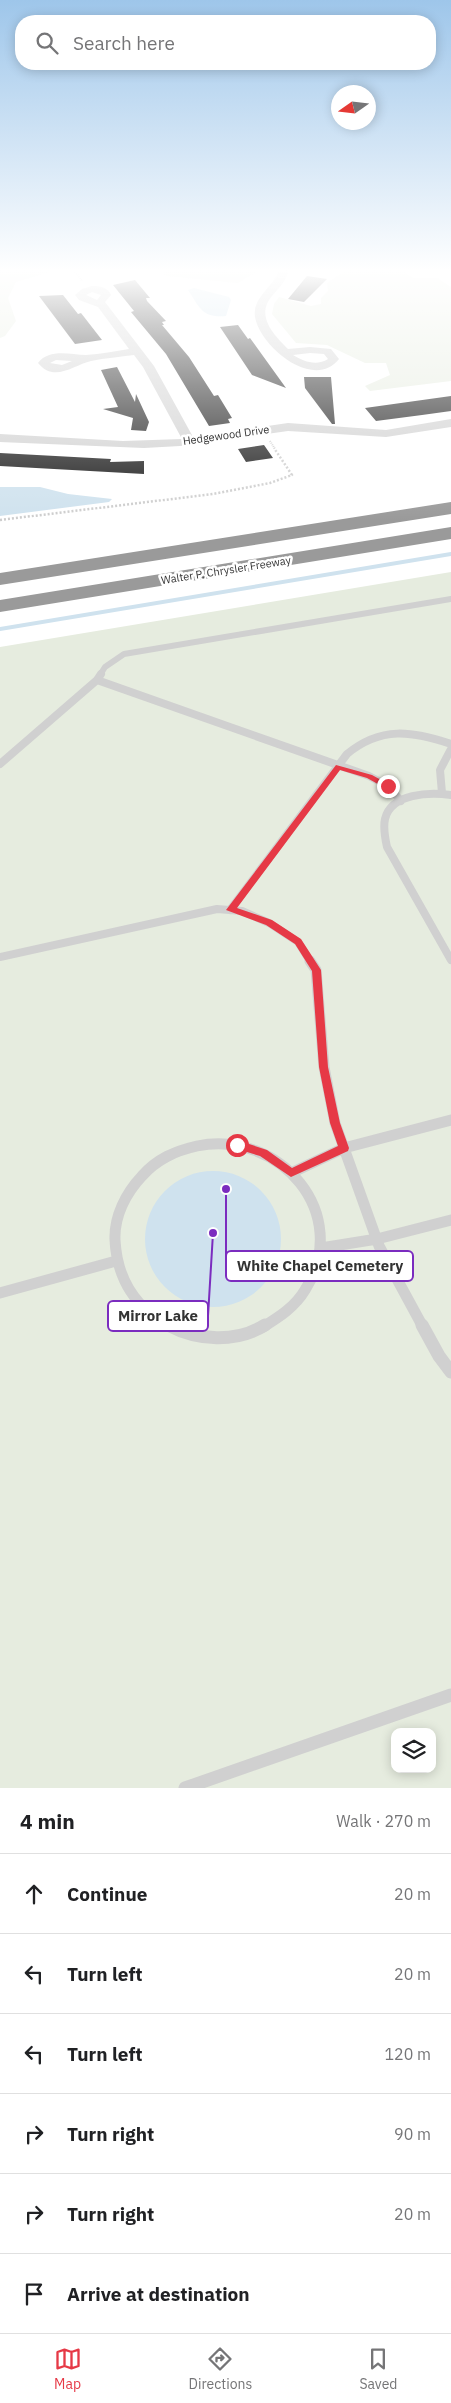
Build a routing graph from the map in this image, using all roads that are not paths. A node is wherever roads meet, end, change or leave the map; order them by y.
1 (119, 353) edge
2 (138, 353) edge
3 (87, 358) dead end
4 (451, 423) edge
5 (0, 438) edge
6 (189, 440) junction
7 (451, 508) edge
8 (451, 533) edge
9 (0, 579) edge
10 (451, 599) edge
11 (0, 606) edge
12 (97, 680) junction
13 (451, 744) edge
14 (451, 749) edge
15 (0, 764) edge
16 (339, 767) junction
17 (447, 794) edge
18 (400, 801) junction
19 (230, 910) junction
20 (0, 957) edge
21 (451, 960) edge
22 (451, 1120) edge
23 (344, 1148) junction
24 (291, 1173) junction
25 (451, 1220) edge
26 (376, 1240) junction
27 (321, 1248) junction
28 (116, 1261) junction
29 (0, 1293) edge
30 (451, 1372) edge
31 (451, 1695) edge
32 (185, 1788) edge

1 - 3 street
2 - 6 street
4 - 6 street, Hedgewood Drive
5 - 6 street, Hedgewood Drive
7 - 9 highway, Walter P. Chrysler Freeway
8 - 11 highway, Walter P. Chrysler Freeway
10 - 12 lane
12 - 15 lane
12 - 16 lane
13 - 16 lane
14 - 17 lane
16 - 18 lane
16 - 19 lane
17 - 18 lane
18 - 21 lane
19 - 20 lane
19 - 23 lane
22 - 23 lane
23 - 24 lane
23 - 26 lane
24 - 27 lane
24 - 28 lane
25 - 26 lane
26 - 27 lane
26 - 30 lane
27 - 28 lane
28 - 29 lane
31 - 32 lane

